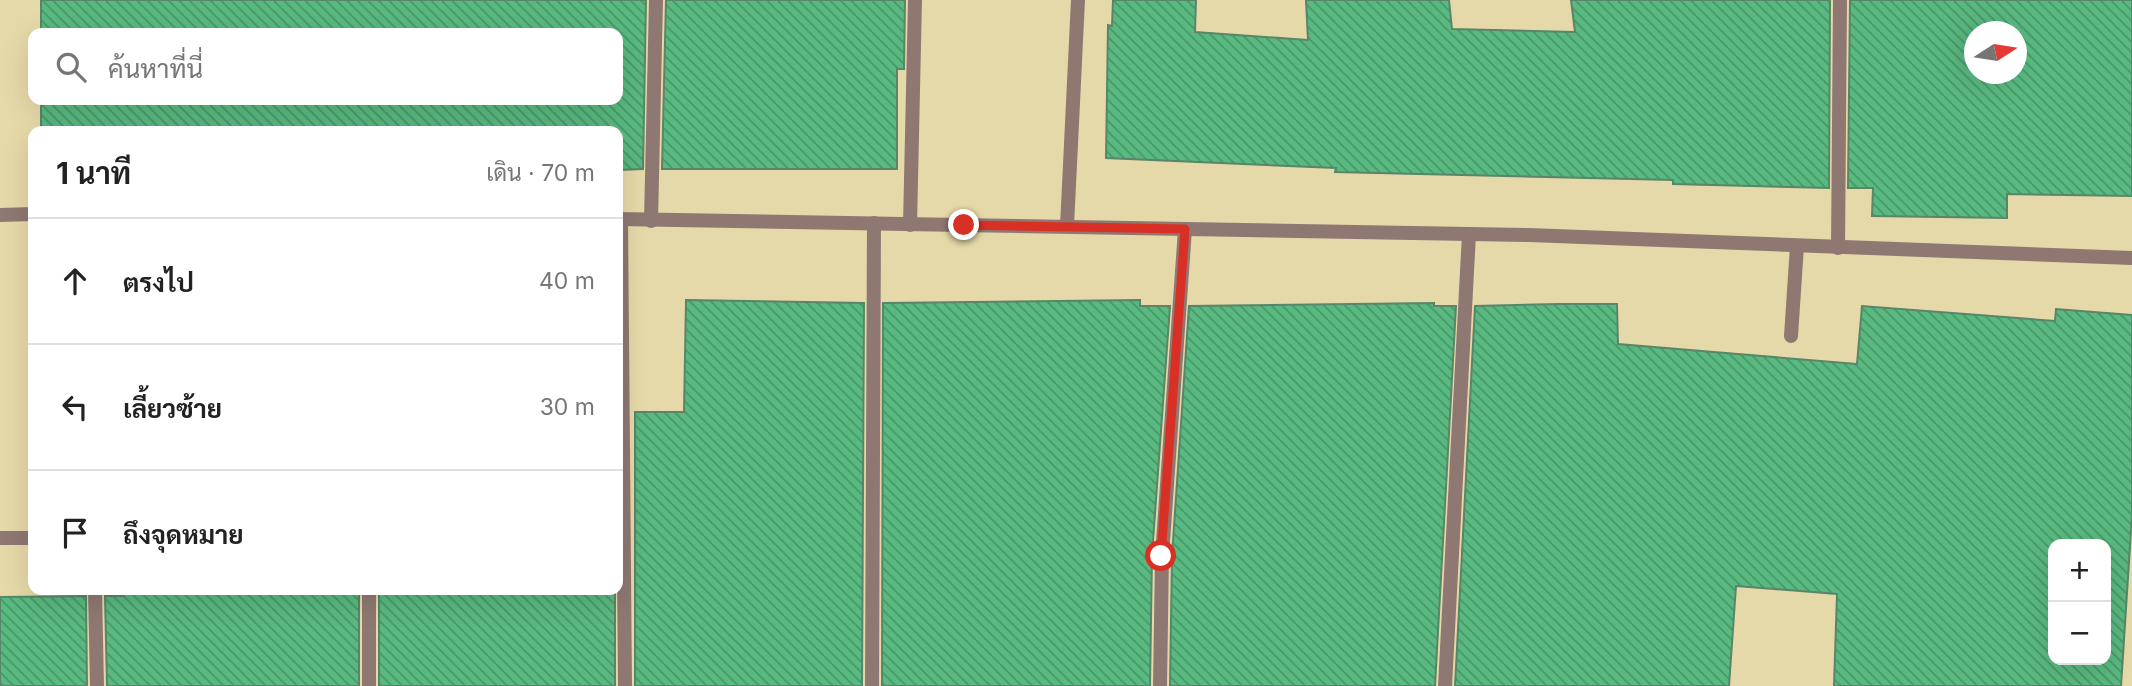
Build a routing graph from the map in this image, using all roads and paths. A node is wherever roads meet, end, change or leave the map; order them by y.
1 (656, 0) edge
2 (915, 0) edge
3 (1078, 0) edge
4 (1840, 0) edge
5 (0, 215) edge
6 (28, 215) edge
7 (623, 219) edge
8 (651, 220) junction
9 (874, 223) junction
10 (909, 225) junction
11 (1067, 226) junction
12 (1185, 229) junction
13 (1469, 234) junction
14 (1797, 246) junction
15 (1838, 248) junction
16 (2132, 258) edge
17 (1791, 336) dead end
18 (623, 530) edge
19 (0, 538) edge
20 (28, 538) edge
21 (95, 595) edge
22 (369, 595) edge
23 (97, 686) edge
24 (369, 686) edge
25 (625, 686) edge
26 (872, 686) edge
27 (1160, 686) edge
28 (1445, 686) edge

1 - 8 street
2 - 10 street
3 - 11 street
4 - 15 street
5 - 6 street
7 - 8 street
8 - 9 street
9 - 10 street
9 - 26 street
10 - 11 street
11 - 12 street
12 - 13 street
12 - 27 street
13 - 14 street
13 - 28 street
14 - 15 street
14 - 17 street
15 - 16 street
18 - 25 street
19 - 20 street
21 - 23 street
22 - 24 street

